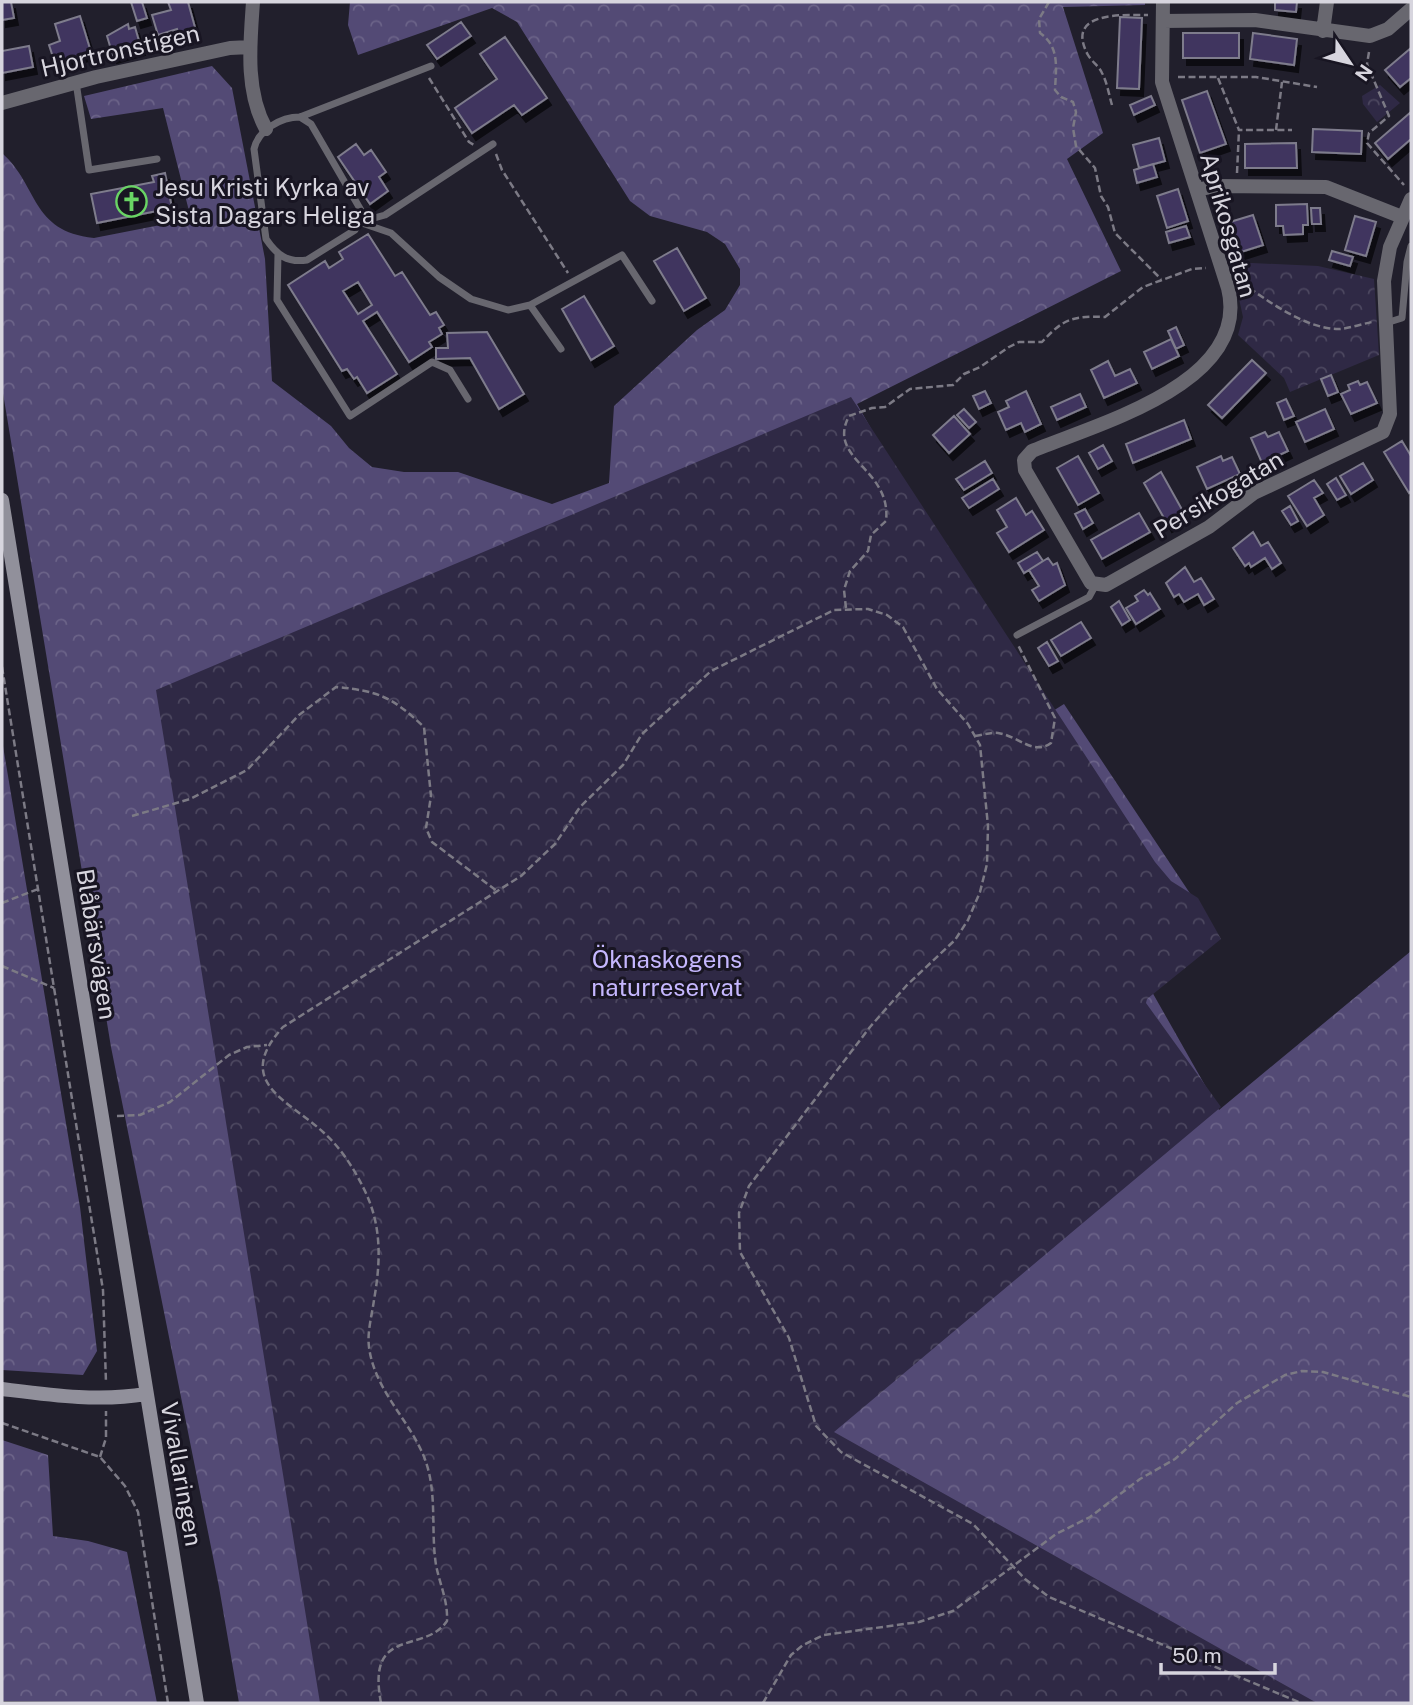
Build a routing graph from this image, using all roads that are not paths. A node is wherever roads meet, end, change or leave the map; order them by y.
1 (253, 2) edge
2 (1327, 2) edge
3 (1411, 9) edge
4 (1163, 12) edge
5 (1323, 30) junction
6 (250, 47) junction
7 (427, 67) road end
8 (76, 82) junction
9 (2, 103) edge
10 (300, 117) junction
11 (266, 129) junction
12 (493, 144) road end
13 (158, 159) dead end
14 (1197, 190) junction
15 (1411, 199) edge
16 (1402, 217) junction
17 (359, 222) junction
18 (1411, 246) edge
19 (278, 254) junction
20 (652, 301) dead end
21 (530, 305) junction
22 (1386, 323) junction
23 (561, 349) dead end
24 (468, 399) dead end
25 (2, 500) edge
26 (1092, 583) junction
27 (1017, 635) road end
28 (2, 1389) edge
29 (146, 1394) junction
30 (197, 1703) edge

1 - 6 street
2 - 5 street
3 - 5 street
4 - 5 street
4 - 14 street, Aprikosgatan
6 - 8 street, Hjortronstigen
6 - 11 street
7 - 10 lane
8 - 9 street, Hjortronstigen
8 - 13 lane
10 - 11 lane
10 - 17 lane
11 - 19 lane
12 - 17 lane
14 - 16 street
14 - 26 street, Aprikosgatan
15 - 16 street, Persikogatan
16 - 22 street, Persikogatan
17 - 19 lane
17 - 21 lane
18 - 22 lane
19 - 24 lane
20 - 21 lane
21 - 23 lane
22 - 26 street, Persikogatan
25 - 29 street, Blåbärsvägen
26 - 27 lane
28 - 29 street, Vivallaringen
29 - 30 street, Vivallaringen

